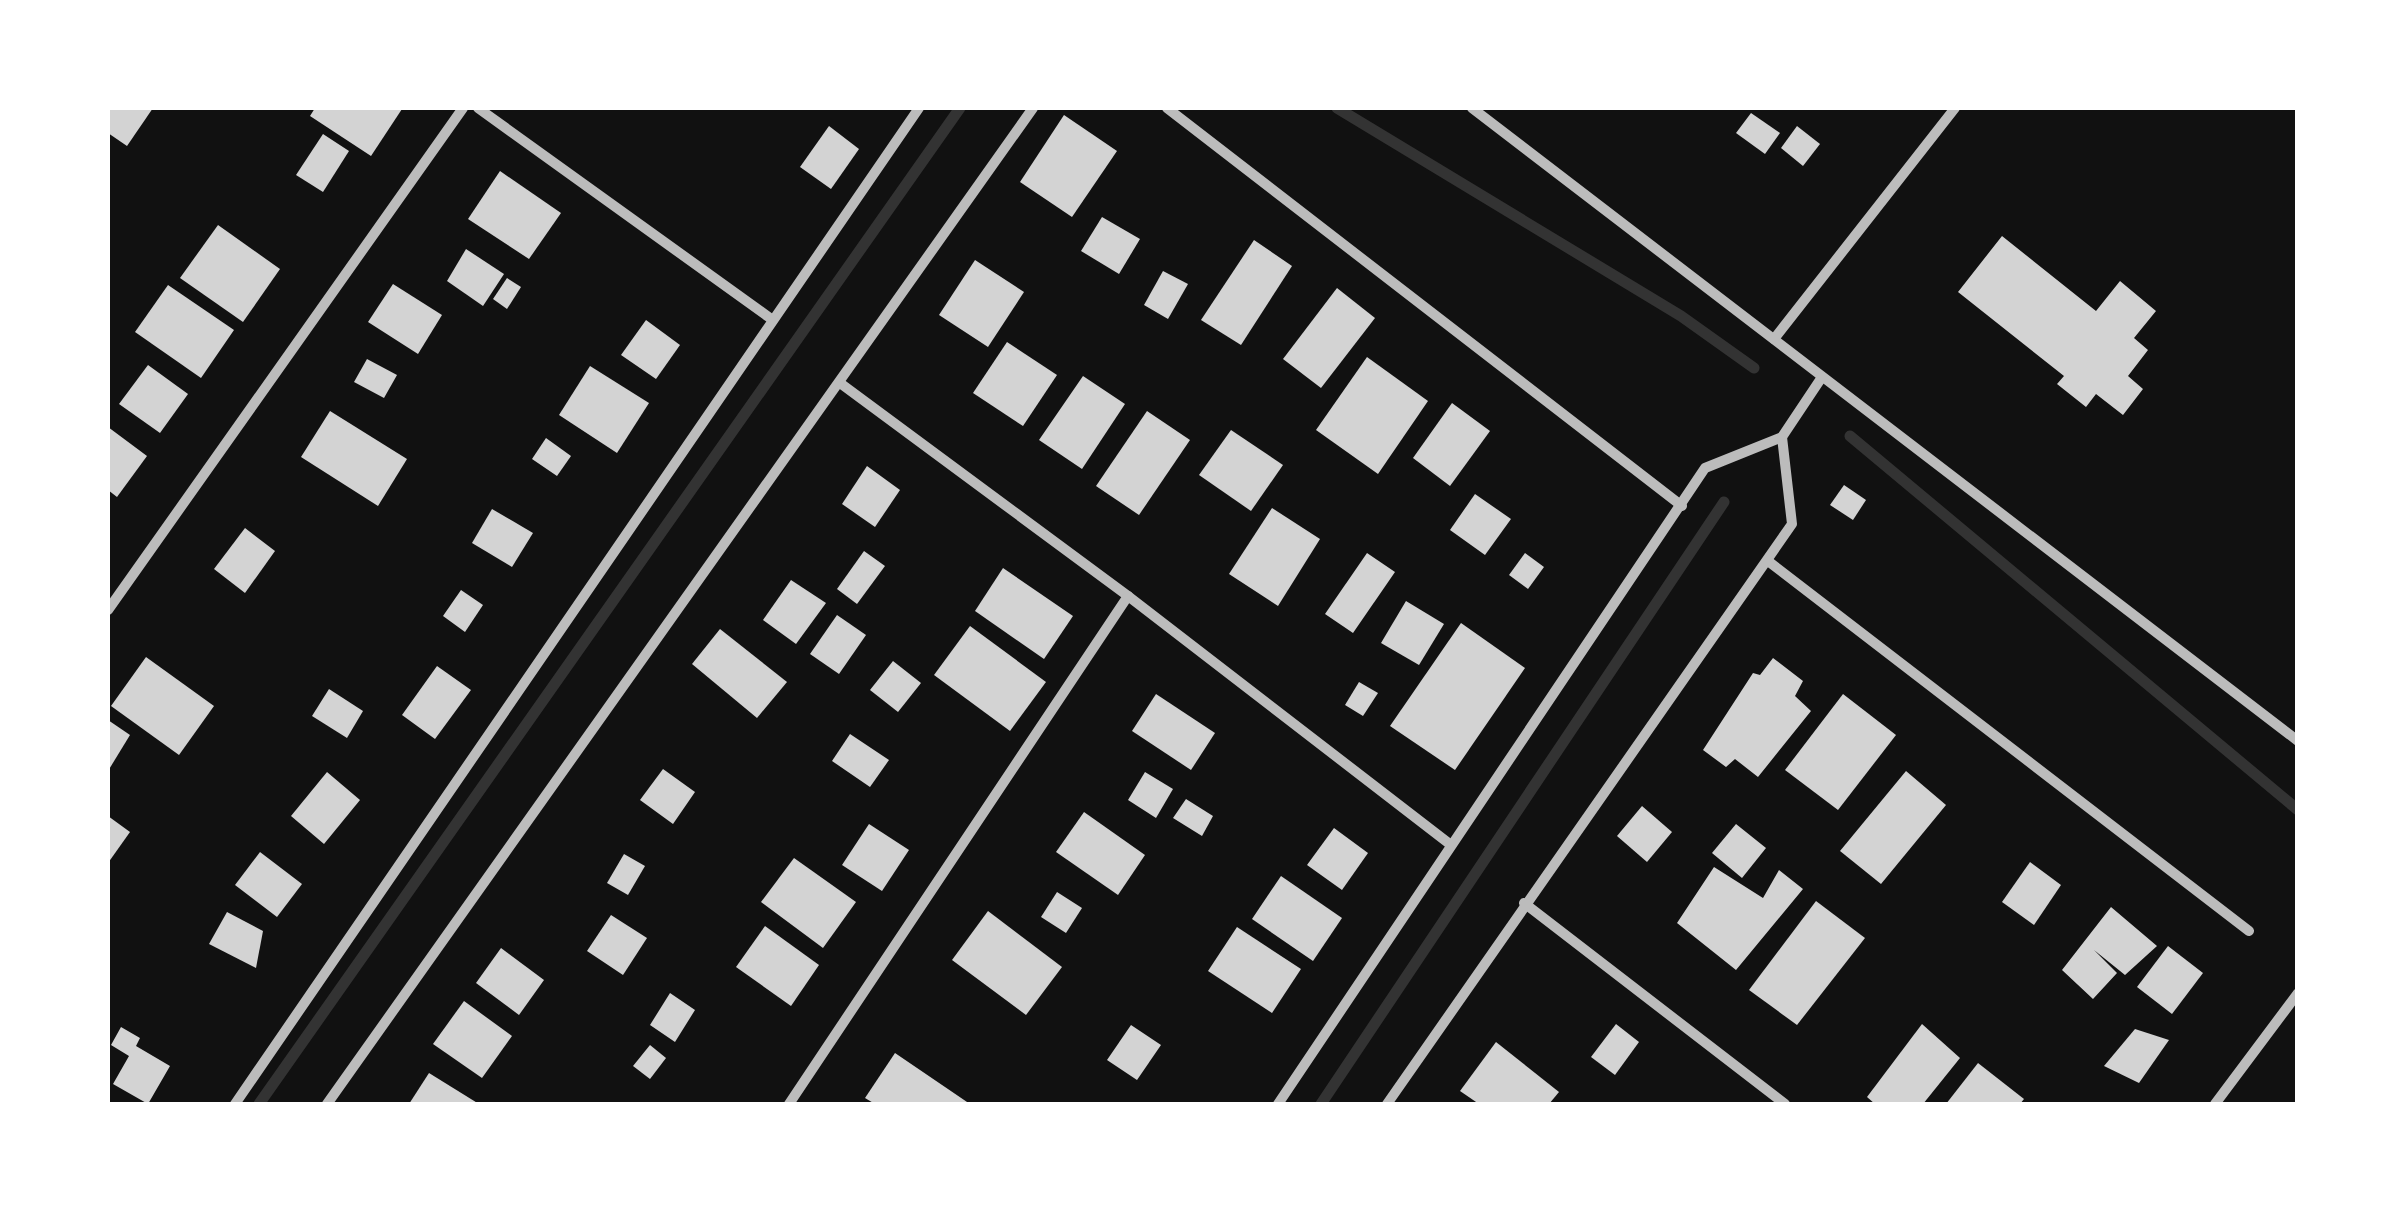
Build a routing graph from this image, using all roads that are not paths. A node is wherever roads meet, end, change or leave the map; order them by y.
1 (463, 108) edge
2 (478, 108) edge
3 (918, 108) edge
4 (1034, 108) edge
5 (1168, 108) edge
6 (1472, 108) edge
7 (1955, 108) edge
8 (770, 318) junction
9 (1774, 339) junction
10 (1822, 378) junction
11 (840, 383) junction
12 (1782, 437) junction
13 (1682, 506) junction
14 (1768, 561) junction
15 (1128, 596) junction
16 (108, 610) edge
17 (2296, 735) edge
18 (1451, 844) junction
19 (1524, 904) junction
20 (2248, 931) dead end
21 (2298, 993) edge
22 (235, 1104) edge
23 (327, 1104) edge
24 (790, 1104) edge
25 (1278, 1104) edge
26 (1386, 1104) edge
27 (1785, 1104) edge
28 (2215, 1104) edge

1 - 16 street
2 - 8 street
3 - 8 street
4 - 11 street
5 - 13 street
6 - 9 street
7 - 9 street
8 - 22 street
9 - 10 street
10 - 12 street
10 - 17 street
11 - 15 street
11 - 23 street
12 - 13 street
12 - 14 street
13 - 18 street
14 - 19 street
14 - 20 street
15 - 18 street
15 - 24 street
18 - 25 street
19 - 26 street
19 - 27 street
21 - 28 street

